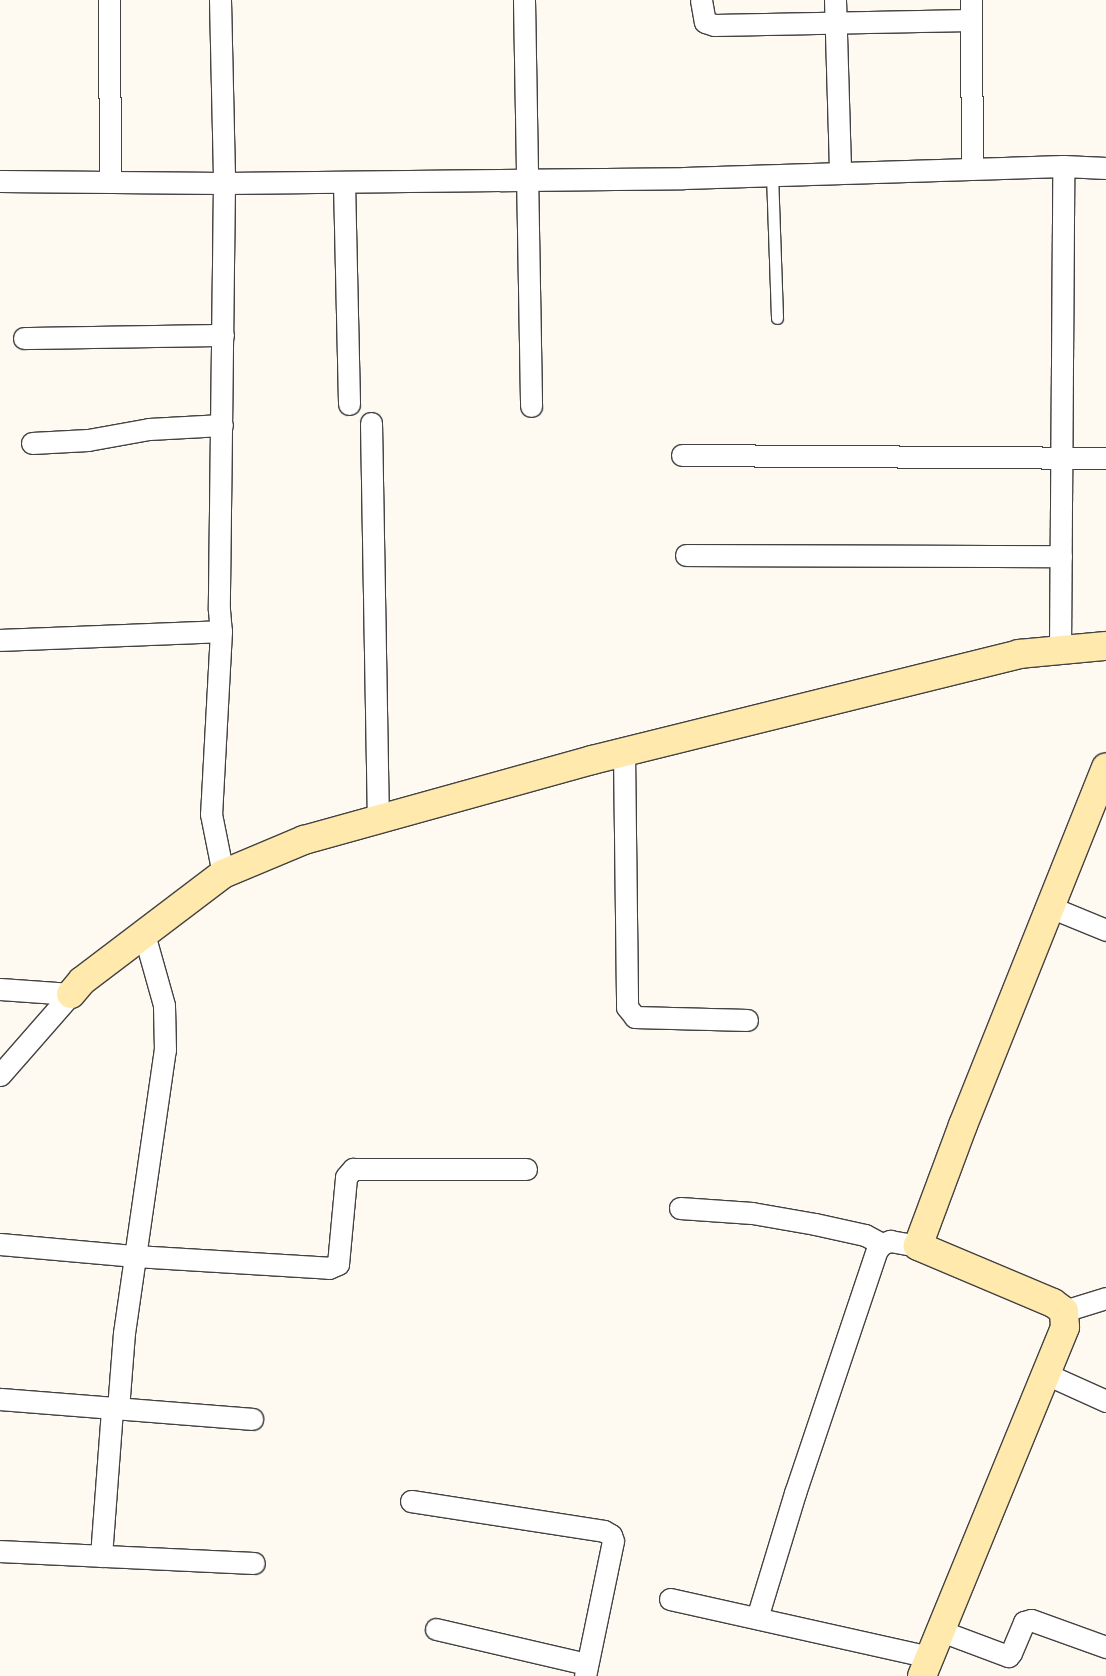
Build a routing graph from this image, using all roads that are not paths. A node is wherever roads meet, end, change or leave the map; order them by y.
1 (109, 0) edge
2 (220, 0) edge
3 (524, 0) edge
4 (701, 0) edge
5 (835, 0) edge
6 (971, 10) edge
7 (836, 22) junction
8 (1063, 166) junction
9 (1106, 168) edge
10 (972, 169) junction
11 (840, 173) junction
12 (772, 174) junction
13 (526, 180) junction
14 (0, 181) edge
15 (110, 182) junction
16 (344, 182) junction
17 (224, 183) junction
18 (777, 318) dead end
19 (223, 334) junction
20 (24, 338) dead end
21 (349, 404) dead end
22 (531, 406) dead end
23 (371, 423) dead end
24 (222, 425) junction
25 (32, 443) dead end
26 (682, 455) dead end
27 (1062, 458) junction
28 (1106, 458) edge
29 (686, 555) dead end
30 (1061, 556) junction
31 (221, 631) junction
32 (0, 640) edge
33 (1106, 646) edge
34 (1060, 650) junction
35 (624, 752) junction
36 (1106, 768) edge
37 (378, 820) junction
38 (224, 874) junction
39 (1050, 907) junction
40 (1106, 930) edge
41 (144, 934) junction
42 (0, 989) edge
43 (71, 994) junction
44 (747, 1020) dead end
45 (0, 1075) edge
46 (526, 1169) dead end
47 (680, 1208) dead end
48 (0, 1244) edge
49 (882, 1244) junction
50 (918, 1246) junction
51 (135, 1256) junction
52 (1106, 1298) edge
53 (1064, 1311) junction
54 (1046, 1374) junction
55 (0, 1399) edge
56 (1106, 1401) edge
57 (115, 1408) junction
58 (252, 1419) dead end
59 (411, 1502) dead end
60 (0, 1551) edge
61 (101, 1556) junction
62 (254, 1563) dead end
63 (670, 1599) dead end
64 (757, 1618) junction
65 (436, 1629) dead end
66 (941, 1631) junction
67 (1106, 1647) edge
68 (926, 1667) edge
69 (586, 1670) edge

1 - 15 street
2 - 17 street
3 - 13 street
4 - 7 street
5 - 7 street
6 - 7 street
6 - 10 street
7 - 11 street
8 - 9 street
8 - 10 street
8 - 27 street
10 - 11 street
11 - 12 street
12 - 13 street
12 - 18 lane
13 - 16 street
13 - 22 street
14 - 15 street
15 - 17 street
16 - 17 street
16 - 21 street
17 - 19 street
19 - 20 street
19 - 24 street
23 - 37 street
24 - 25 street
24 - 31 street
26 - 27 street
27 - 28 street
27 - 30 street
29 - 30 street
30 - 34 street
31 - 32 street
31 - 38 street
33 - 34 street
34 - 35 street
35 - 37 street
35 - 44 street
36 - 39 street
37 - 38 street
38 - 41 street
39 - 40 street
39 - 50 street
41 - 43 street
41 - 51 street
42 - 43 street
43 - 45 street
46 - 51 street
47 - 49 street
48 - 51 street
49 - 50 street
49 - 64 street
50 - 53 street
51 - 57 street
52 - 53 street
53 - 54 street
54 - 56 street
54 - 66 street
55 - 57 street
57 - 58 street
57 - 61 street
59 - 69 street
60 - 61 street
61 - 62 street
63 - 64 street
64 - 68 street
65 - 69 street
66 - 67 street
66 - 68 street

